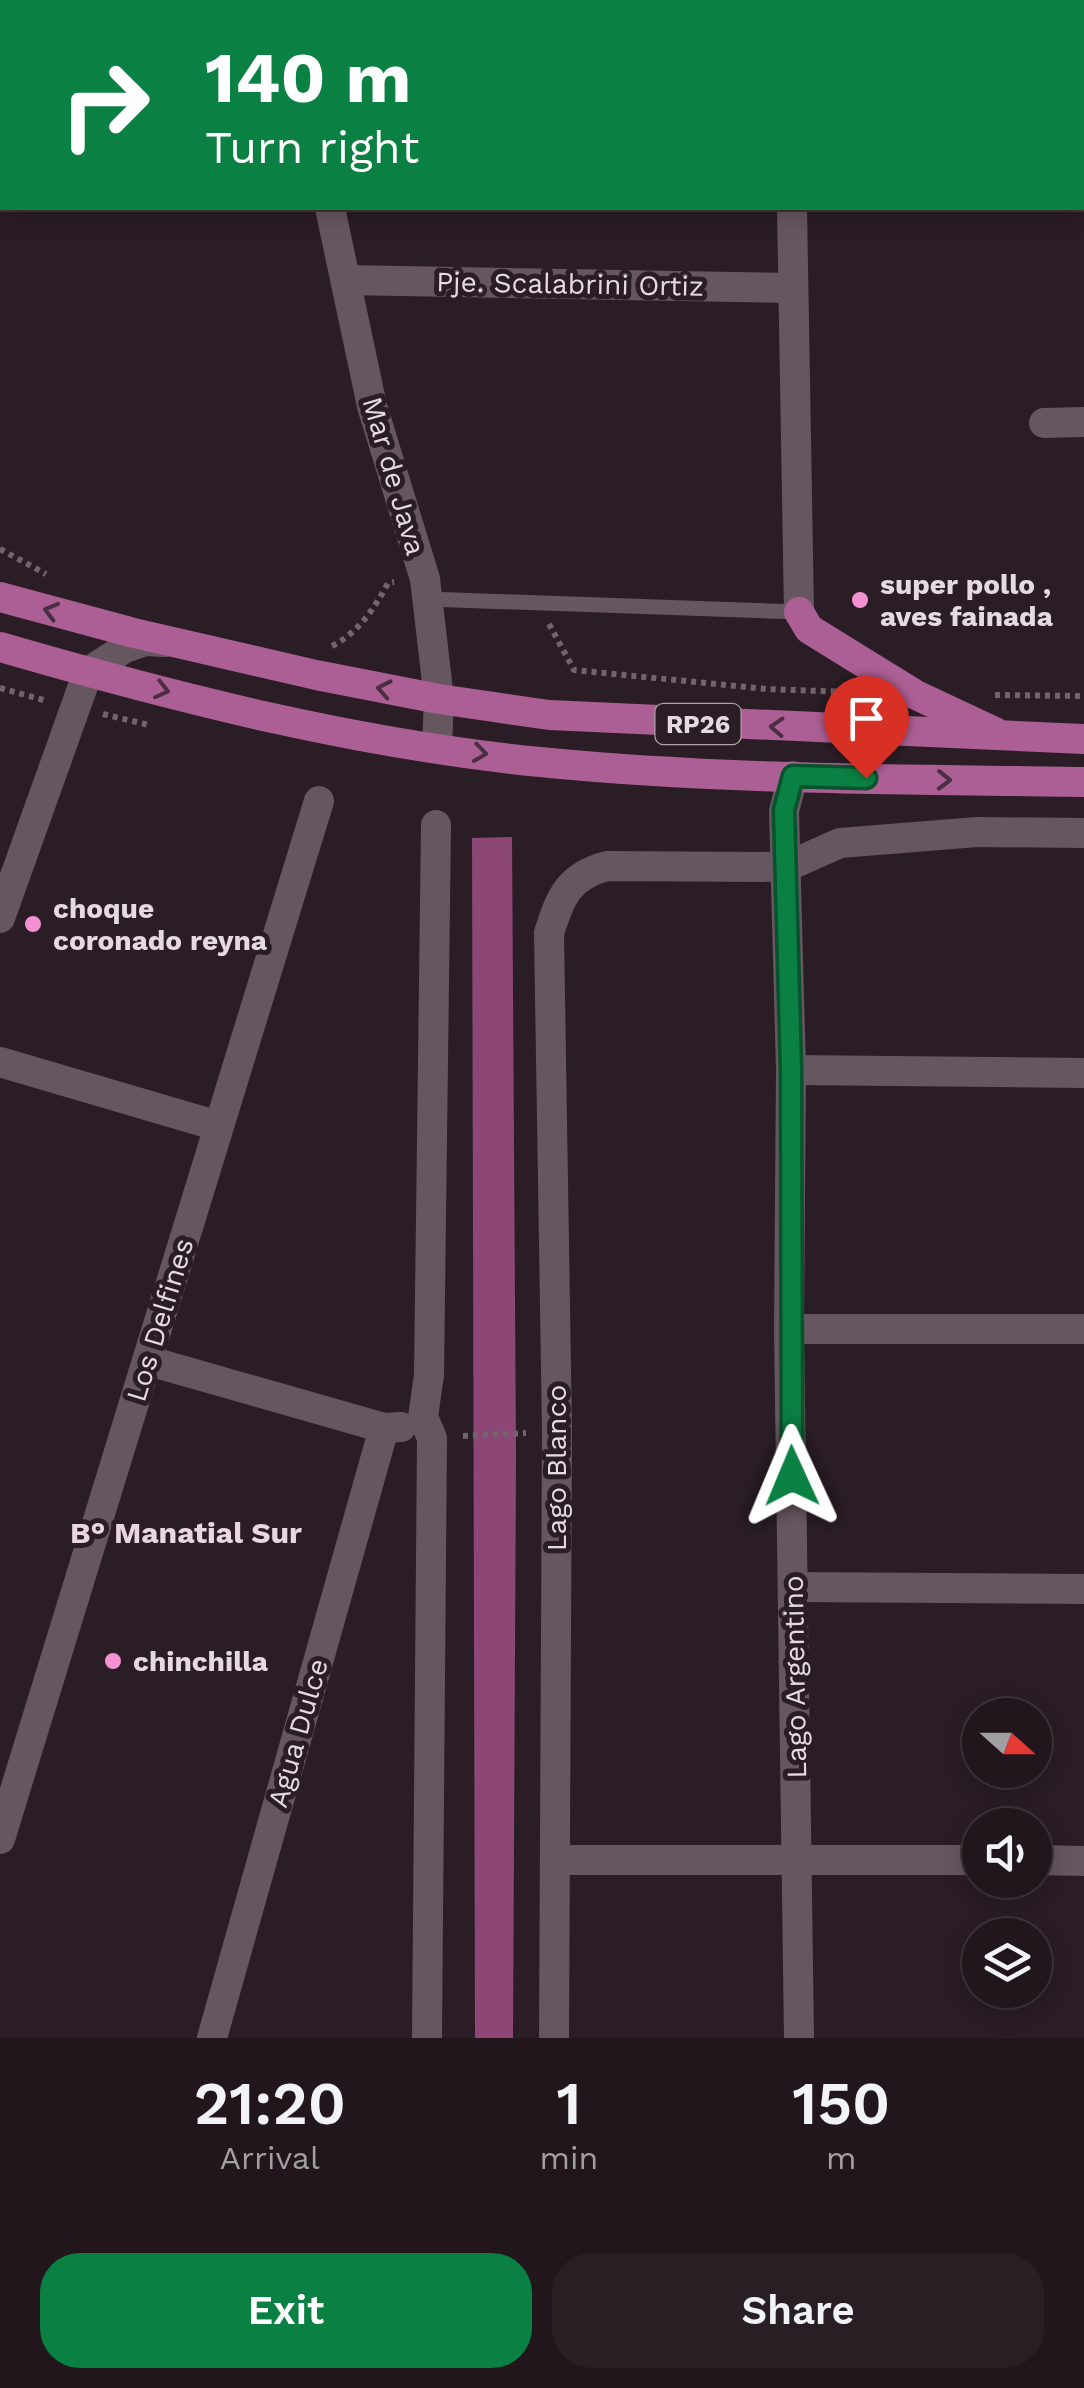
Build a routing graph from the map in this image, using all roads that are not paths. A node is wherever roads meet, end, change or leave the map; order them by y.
1 (330, 210) edge
2 (792, 210) edge
3 (346, 280) junction
4 (793, 288) junction
5 (1084, 422) edge
6 (1044, 423) dead end
7 (426, 589) junction
8 (0, 597) edge
9 (799, 612) junction
10 (177, 643) junction
11 (0, 647) edge
12 (88, 672) junction
13 (439, 700) junction
14 (1007, 738) junction
15 (1084, 739) edge
16 (437, 747) junction
17 (793, 776) junction
18 (1084, 782) edge
19 (320, 802) dead end
20 (436, 825) dead end
21 (1084, 833) edge
22 (786, 867) junction
23 (0, 918) edge
24 (0, 1062) edge
25 (791, 1070) junction
26 (1084, 1073) edge
27 (218, 1126) junction
28 (789, 1329) junction
29 (1084, 1329) edge
30 (148, 1360) junction
31 (428, 1427) junction
32 (384, 1428) junction
33 (794, 1586) junction
34 (1084, 1589) edge
35 (0, 1838) edge
36 (797, 1858) junction
37 (556, 1860) junction
38 (962, 1860) edge
39 (1052, 1860) edge
40 (1084, 1860) edge
41 (212, 2038) edge
42 (427, 2038) edge
43 (554, 2038) edge
44 (799, 2038) edge

1 - 3 street, Mar de Java
2 - 4 street
3 - 4 street, Pje. Scalabrini Ortiz
3 - 7 street, Mar de Java
4 - 9 street
5 - 6 street
7 - 9 lane
7 - 13 street, Mar de Java
10 -> 8 main road, RP26
9 - 14 main road
10 - 12 street
13 -> 10 main road, RP26
11 - 12 main road, RP26
12 -> 16 main road, RP26
12 - 23 street
14 -> 13 main road, RP26
13 - 16 street, Mar de Java
14 - 15 main road, RP26
16 -> 17 main road, RP26
17 -> 18 main road, RP26
17 - 22 street, Lago Argentino
19 - 27 street, Los Delfines
20 - 31 street
21 - 22 street
22 - 25 street, Lago Argentino
22 - 37 street, Lago Blanco
24 - 27 street
25 - 26 street
25 - 28 street, Lago Argentino
27 - 30 street, Los Delfines
28 - 29 street
28 - 33 street, Lago Argentino
30 - 32 street
30 - 35 street, Los Delfines
31 - 32 street
31 - 42 street
32 - 41 street, Agua Dulce
33 - 34 street
33 - 36 street, Lago Argentino
36 - 37 street
36 - 38 street
36 - 44 street, Lago Argentino
37 - 43 street, Lago Blanco
39 - 40 street

